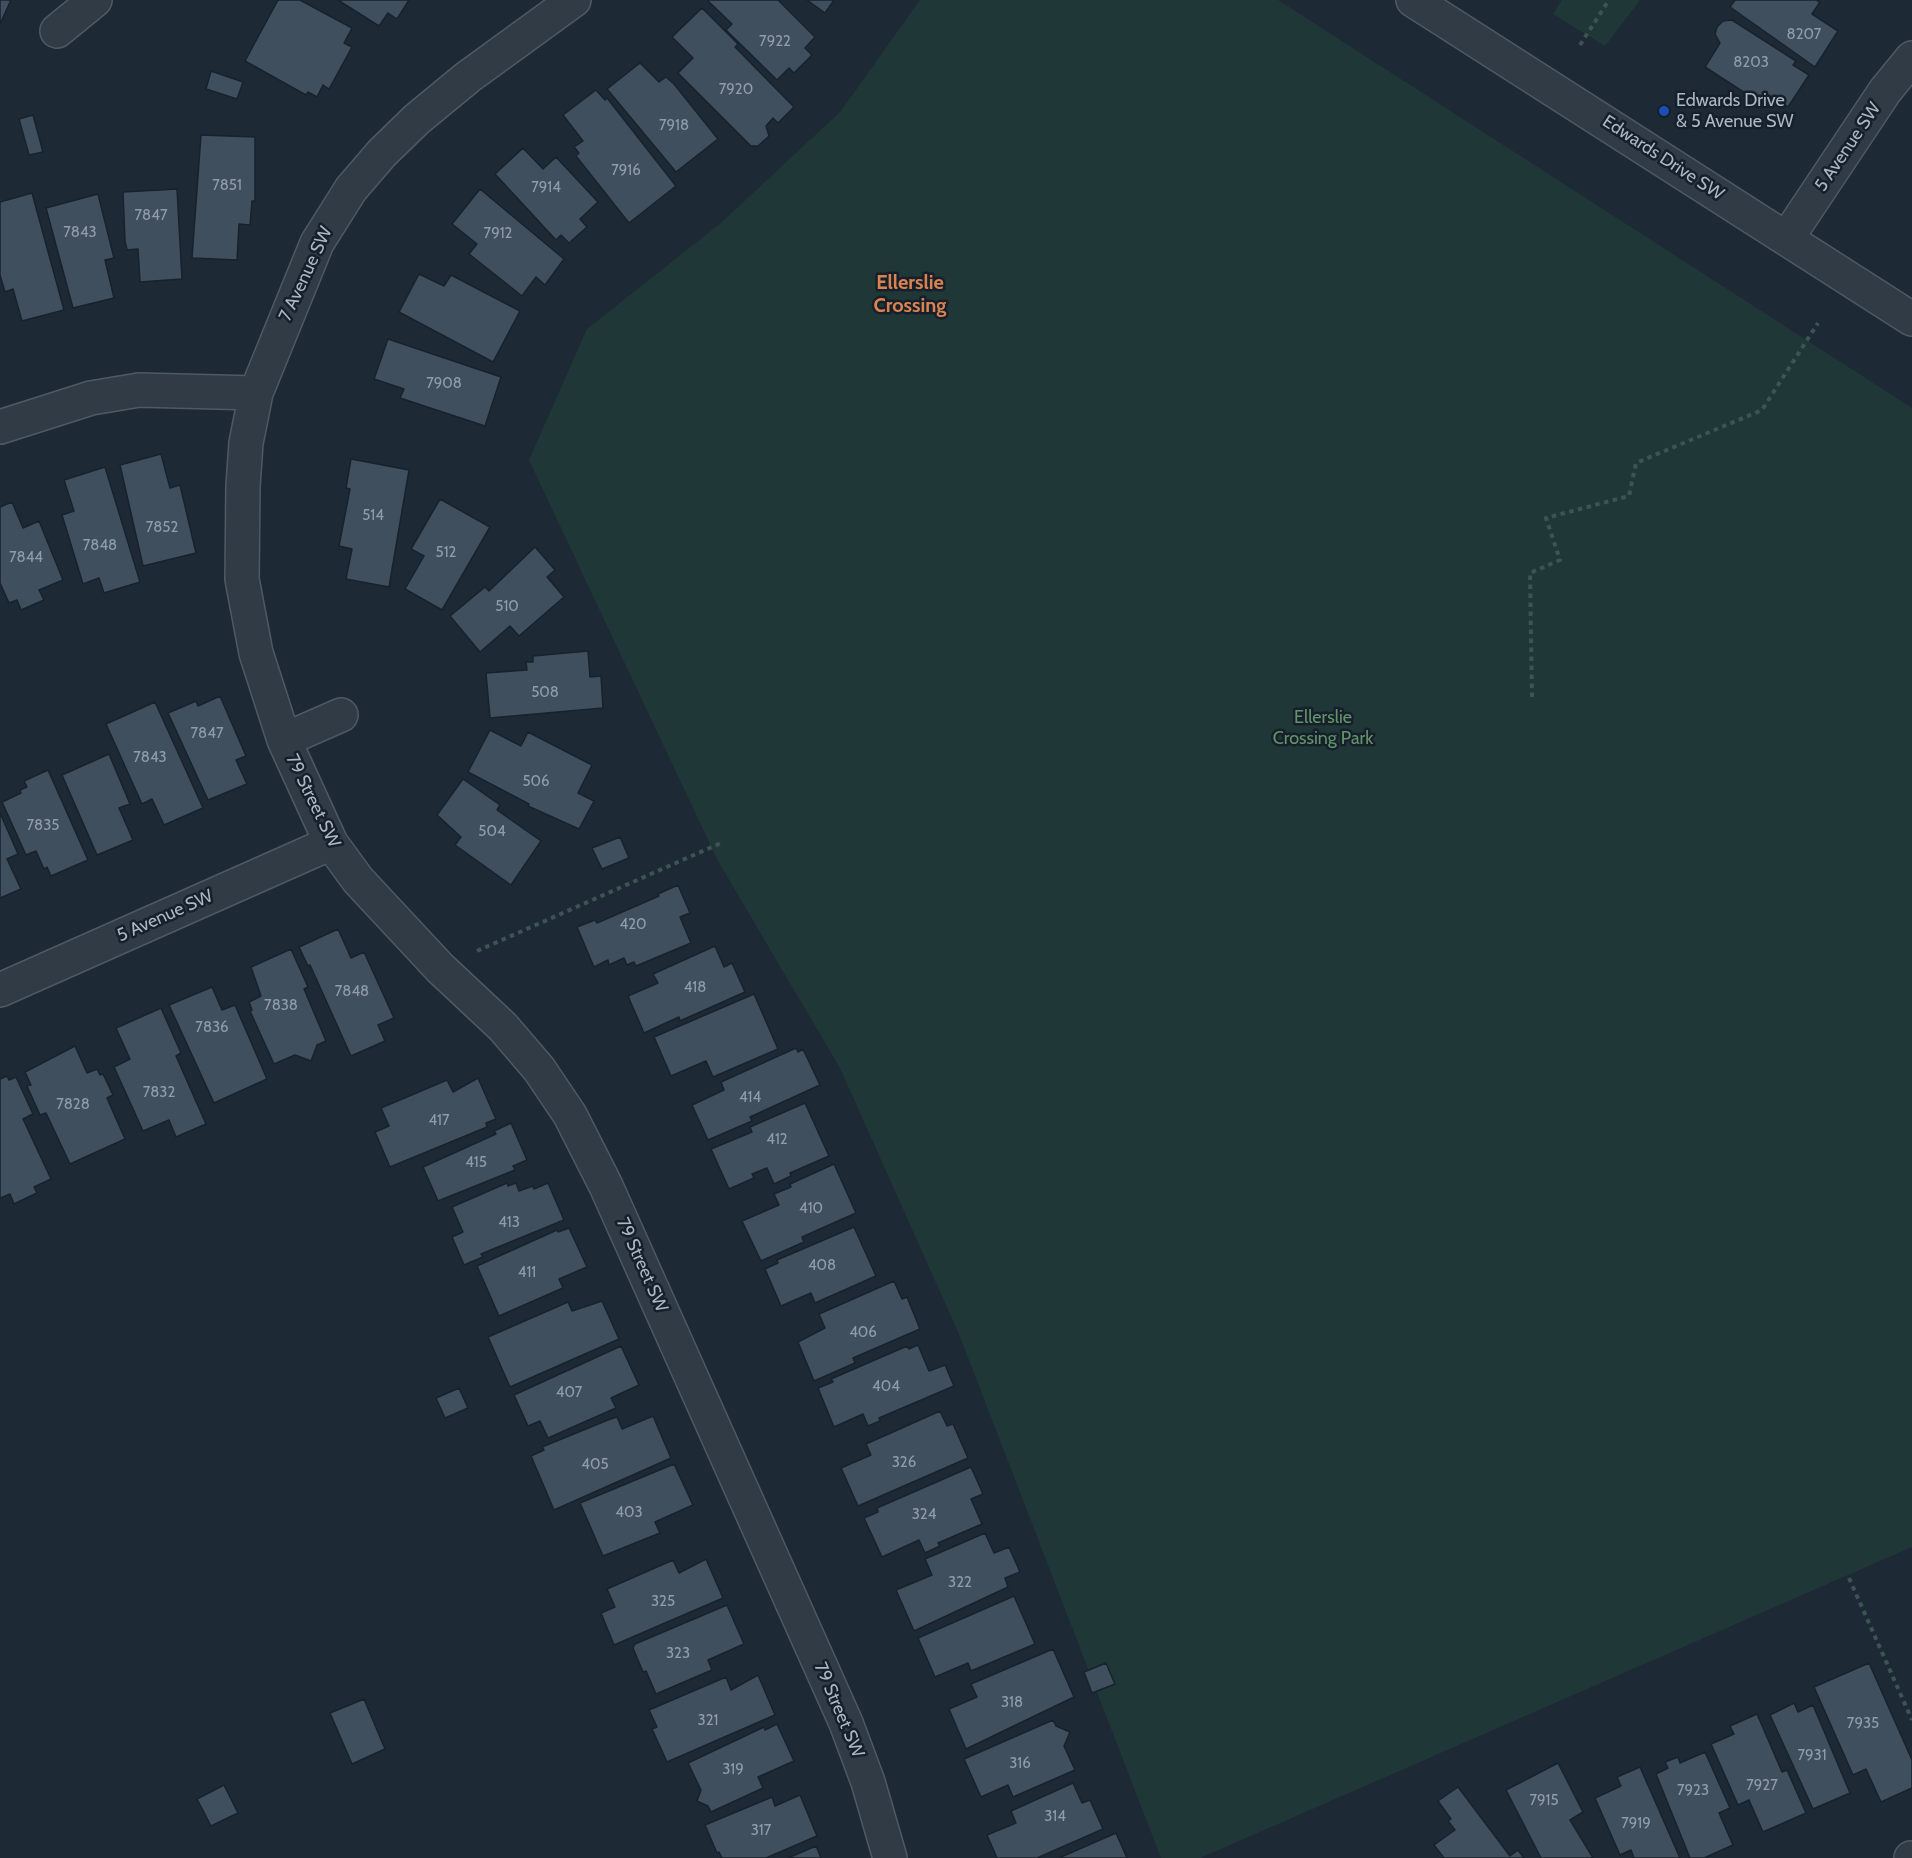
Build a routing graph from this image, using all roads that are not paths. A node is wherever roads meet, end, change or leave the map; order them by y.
1 (95, 0) edge
2 (574, 0) edge
3 (1413, 0) edge
4 (57, 31) dead end
5 (1912, 58) edge
6 (1787, 238) junction
7 (1912, 319) edge
8 (256, 393) junction
9 (0, 427) edge
10 (341, 715) dead end
11 (284, 740) junction
12 (331, 843) junction
13 (0, 990) edge
14 (890, 1858) edge

1 - 4 street
2 - 8 street, 7 Avenue SW
3 - 6 street, Edwards Drive SW
5 - 6 street, 5 Avenue SW
6 - 7 street, Edwards Drive SW
8 - 9 street
8 - 11 street, 79 Street SW
10 - 11 street, 79 Street SW
11 - 12 street, 79 Street SW
12 - 13 street, 5 Avenue SW
12 - 14 street, 79 Street SW

